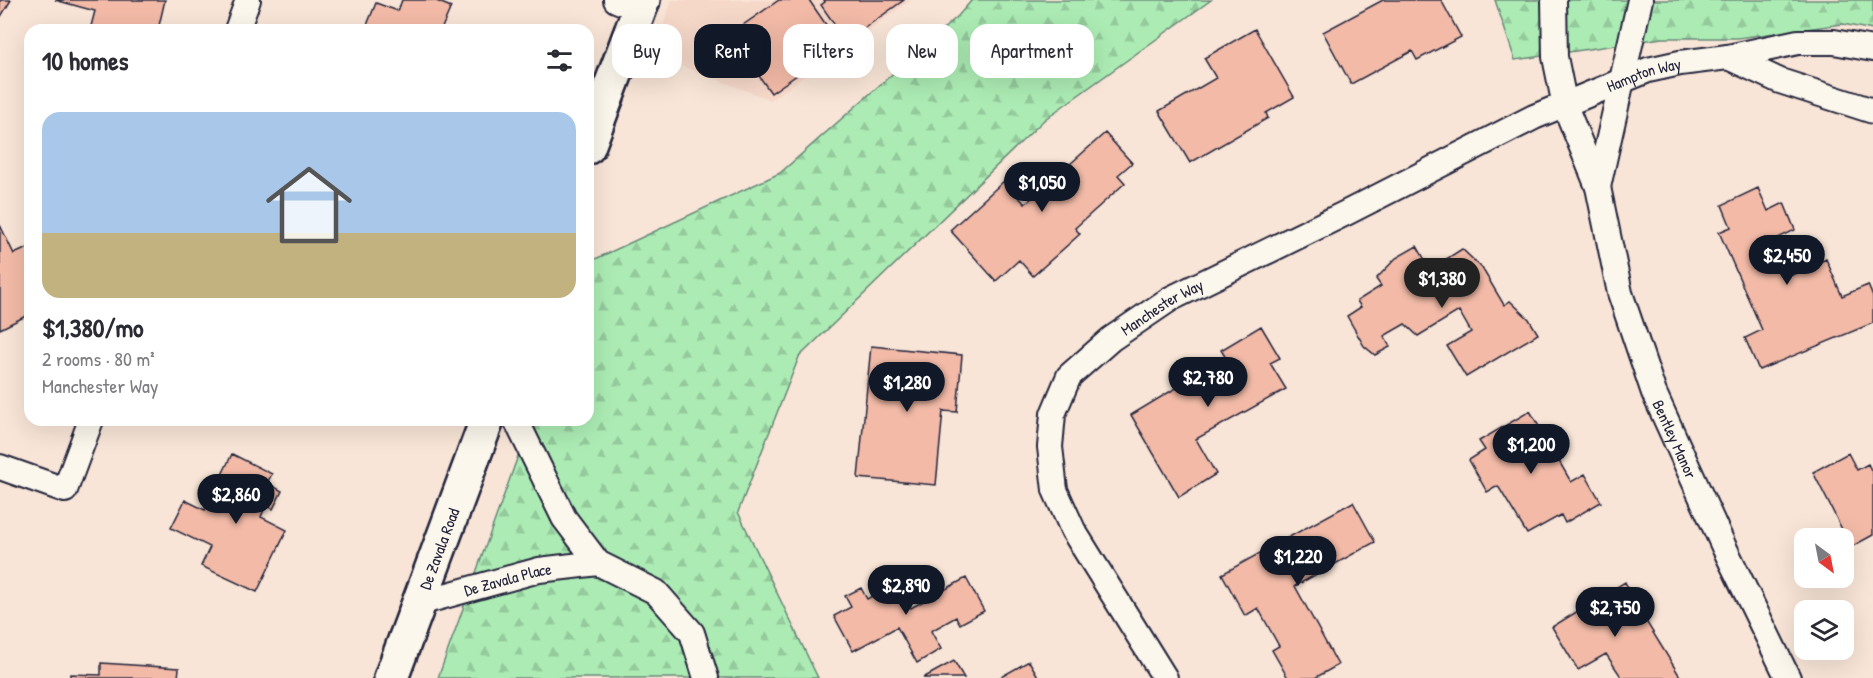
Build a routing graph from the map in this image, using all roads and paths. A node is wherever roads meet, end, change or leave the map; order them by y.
1 (248, 0) edge
2 (1554, 0) edge
3 (1640, 0) edge
4 (633, 3) edge
5 (239, 24) edge
6 (1873, 49) edge
7 (1728, 57) junction
8 (1622, 81) junction
9 (1565, 106) junction
10 (1873, 111) edge
11 (594, 128) edge
12 (1598, 188) junction
13 (89, 426) edge
14 (485, 426) edge
15 (519, 426) edge
16 (0, 467) edge
17 (598, 563) junction
18 (419, 603) junction
19 (391, 678) edge
20 (706, 678) edge
21 (1165, 678) edge
22 (1788, 678) edge

1 - 5 street
2 - 9 street, Bentley Manor
3 - 8 street, Bentley Manor
4 - 11 main road
6 - 7 street, Hampton Way
7 - 8 street, Hampton Way
7 - 10 street
8 - 9 street, Hampton Way
8 - 12 street, Bentley Manor
9 - 12 street, Bentley Manor
9 - 21 street, Manchester Way
12 - 22 street, Bentley Manor
13 - 16 street
14 - 18 main road, De Zavala Road
15 - 17 street
17 - 18 street, De Zavala Place
17 - 20 street
18 - 19 main road, De Zavala Road

